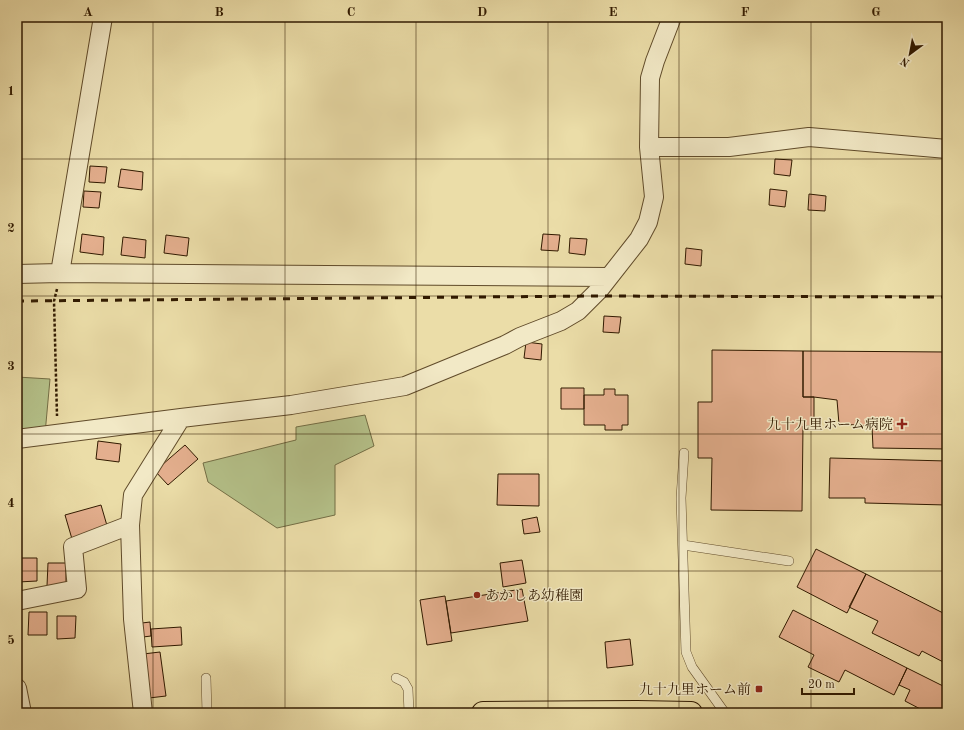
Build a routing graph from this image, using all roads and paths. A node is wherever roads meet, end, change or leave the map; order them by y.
1 (103, 17) edge
2 (672, 17) edge
3 (649, 147) junction
4 (947, 149) edge
5 (60, 273) junction
6 (17, 274) edge
7 (609, 277) junction
8 (181, 418) junction
9 (58, 434) junction
10 (17, 439) edge
11 (684, 453) dead end
12 (130, 525) junction
13 (683, 545) junction
14 (788, 561) dead end
15 (17, 601) edge
16 (206, 678) dead end
17 (396, 678) dead end
18 (17, 688) edge
19 (22, 713) edge
20 (143, 713) edge
21 (207, 713) edge
22 (409, 713) edge
23 (483, 713) edge
24 (691, 713) edge
25 (725, 713) edge

1 - 5 street
2 - 3 street
3 - 4 street
3 - 7 street
5 - 6 street
5 - 7 street
5 - 9 path
7 - 8 street
8 - 9 street
8 - 12 street
9 - 10 street
11 - 13 lane
12 - 15 street
12 - 20 street
13 - 14 lane
13 - 25 lane
16 - 21 lane
17 - 22 lane
18 - 19 street
23 - 24 highway

